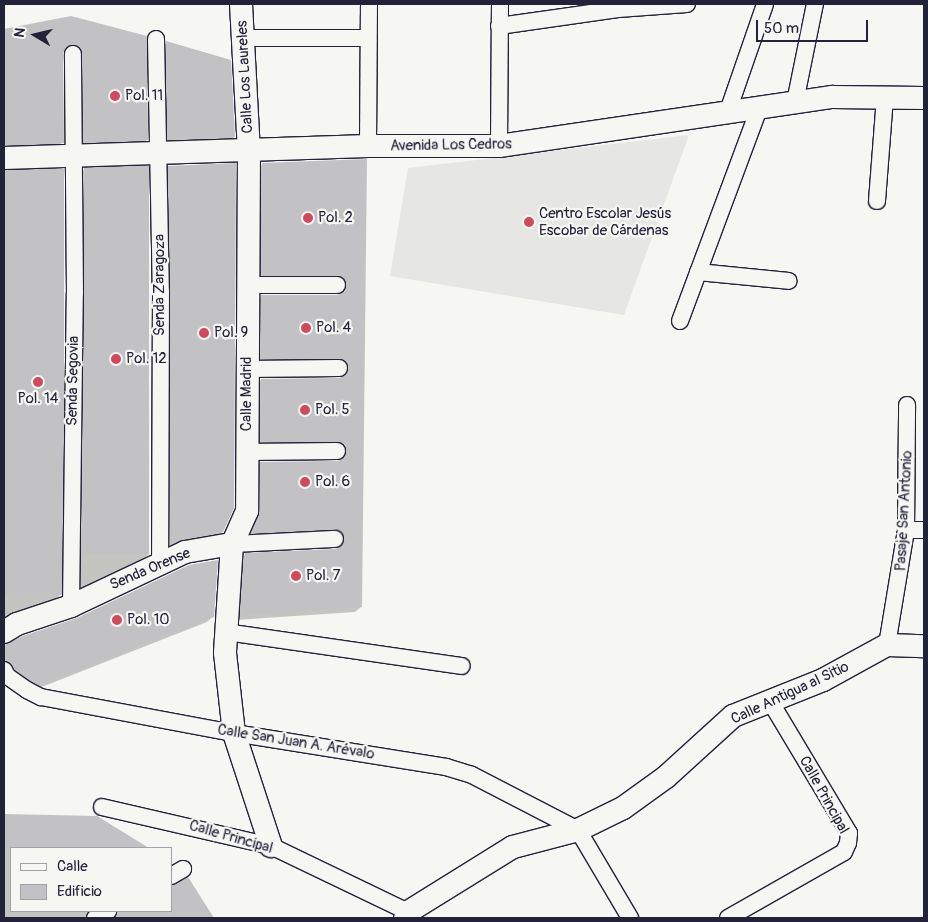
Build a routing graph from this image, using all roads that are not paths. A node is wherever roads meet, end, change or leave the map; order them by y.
1 (241, 4) edge
2 (369, 4) edge
3 (500, 4) edge
4 (687, 4) edge
5 (765, 4) edge
6 (815, 4) edge
7 (499, 26) junction
8 (156, 38) dead end
9 (241, 38) junction
10 (368, 38) junction
11 (73, 54) dead end
12 (885, 98) junction
13 (924, 98) edge
14 (795, 102) junction
15 (759, 109) junction
16 (727, 114) junction
17 (368, 146) junction
18 (500, 146) junction
19 (249, 151) junction
20 (159, 154) junction
21 (74, 156) junction
22 (4, 158) edge
23 (876, 201) dead end
24 (698, 272) junction
25 (789, 281) dead end
26 (249, 285) junction
27 (337, 285) dead end
28 (680, 321) dead end
29 (339, 368) dead end
30 (247, 369) junction
31 (907, 405) dead end
32 (916, 435) edge
33 (337, 451) dead end
34 (247, 452) junction
35 (906, 530) junction
36 (924, 530) edge
37 (335, 539) dead end
38 (232, 544) junction
39 (160, 562) junction
40 (71, 606) junction
41 (4, 632) edge
42 (226, 632) junction
43 (887, 645) junction
44 (924, 646) edge
45 (462, 666) dead end
46 (6, 673) edge
47 (770, 701) junction
48 (234, 733) junction
49 (102, 807) dead end
50 (578, 830) junction
51 (271, 846) junction
52 (106, 912) edge
53 (407, 915) edge
54 (95, 918) edge
55 (630, 918) edge
56 (728, 918) edge

1 - 9 street, Calle Los Laureles
2 - 10 street
3 - 7 street
4 - 7 street
5 - 16 street
6 - 14 street
7 - 18 street
8 - 20 street, Senda Zaragoza
9 - 10 street
9 - 19 street, Calle Los Laureles
10 - 17 street
11 - 21 street, Senda Segovia
12 - 13 street, Avenida Los Cedros
12 - 14 street, Avenida Los Cedros
12 - 23 street
14 - 15 street, Avenida Los Cedros
15 - 16 street, Avenida Los Cedros
15 - 24 street
16 - 18 street, Avenida Los Cedros
17 - 18 street, Avenida Los Cedros
17 - 19 street, Avenida Los Cedros
19 - 20 street, Avenida Los Cedros
19 - 26 street, Calle Madrid
20 - 21 street, Avenida Los Cedros
20 - 39 street, Senda Zaragoza
21 - 22 street, Avenida Los Cedros
21 - 40 street, Senda Segovia
24 - 25 street
24 - 28 street
26 - 27 street
26 - 30 street, Calle Madrid
29 - 30 street
30 - 34 street, Calle Madrid
31 - 32 street, Pasaje San Antonio
32 - 35 street, Pasaje San Antonio
33 - 34 street
34 - 38 street, Calle Madrid
35 - 36 street
35 - 43 street, Pasaje San Antonio
37 - 38 street, Senda Orense
38 - 39 street, Senda Orense
38 - 42 street
39 - 40 street, Senda Orense
40 - 41 street, Senda Orense
42 - 45 street
42 - 48 street
43 - 44 street
43 - 47 street, Calle Antigua al Sitio
46 - 48 street, Calle San Juan A. Arévalo
47 - 50 street, Calle Antigua al Sitio
47 - 56 street, Calle Principal
48 - 50 street, Calle San Juan A. Arévalo
48 - 51 street
49 - 51 street, Calle Principal
50 - 53 street, Calle Antigua al Sitio
50 - 55 street
51 - 53 street, Calle Principal
52 - 54 street

